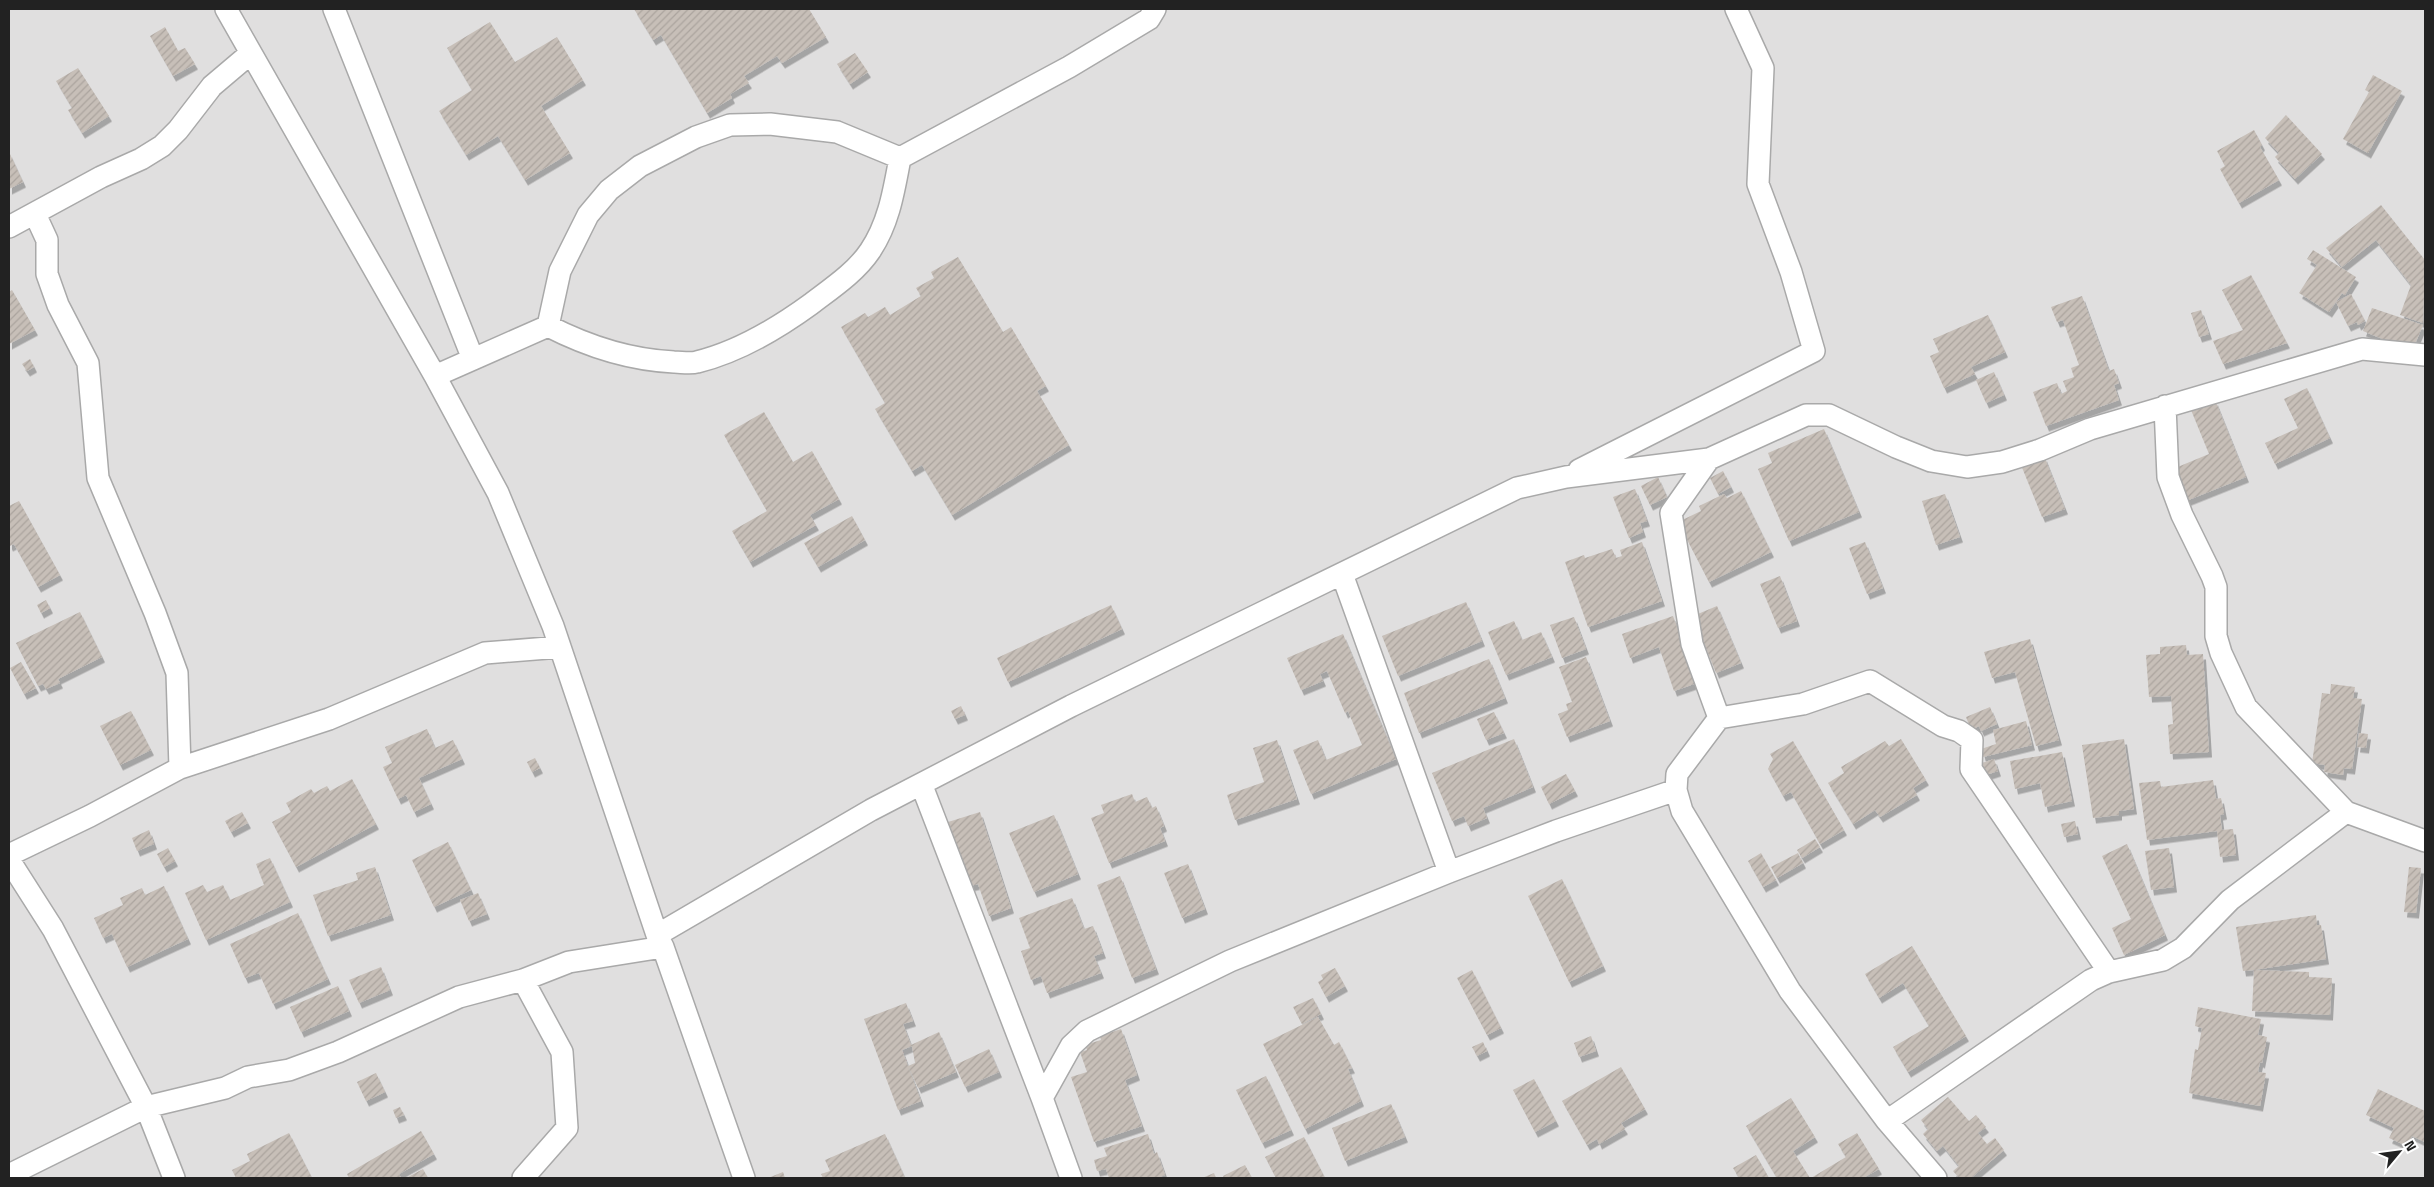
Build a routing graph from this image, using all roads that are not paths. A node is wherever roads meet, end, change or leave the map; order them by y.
1 (226, 9) edge
2 (334, 9) edge
3 (1154, 9) edge
4 (1736, 9) edge
5 (251, 53) junction
6 (900, 158) junction
7 (36, 214) junction
8 (9, 227) edge
9 (548, 326) junction
10 (2425, 356) edge
11 (473, 358) junction
12 (435, 376) junction
13 (2165, 406) junction
14 (1709, 459) junction
15 (1566, 477) junction
16 (1342, 574) junction
17 (560, 647) junction
18 (1719, 718) junction
19 (180, 768) junction
20 (922, 786) junction
21 (1676, 790) junction
22 (2346, 812) junction
23 (2425, 841) edge
24 (9, 855) edge
25 (9, 860) edge
26 (1449, 872) junction
27 (660, 941) junction
28 (2109, 972) junction
29 (522, 980) junction
30 (1042, 1098) junction
31 (146, 1107) junction
32 (1887, 1122) junction
33 (9, 1175) edge
34 (174, 1178) edge
35 (522, 1178) edge
36 (744, 1178) edge
37 (1071, 1178) edge
38 (1936, 1178) edge

1 - 5 street
2 - 11 street
3 - 6 street
4 - 15 street
5 - 7 street
5 - 12 street
6 - 9 street
6 - 9 street
7 - 8 street
7 - 19 street
9 - 11 street
10 - 13 street
11 - 12 street
12 - 17 street
13 - 14 street
13 - 22 street
14 - 15 street
14 - 18 street
15 - 16 street
16 - 20 street
16 - 26 street
17 - 19 street
17 - 27 street
18 - 21 street
18 - 28 street
19 - 24 street
20 - 27 street
20 - 30 street
21 - 26 street
21 - 32 street
22 - 23 street
22 - 28 street
25 - 31 street
26 - 30 street
27 - 29 street
27 - 36 street
28 - 32 street
29 - 31 street
29 - 35 street
30 - 37 street
31 - 33 street
31 - 34 street
32 - 38 street

